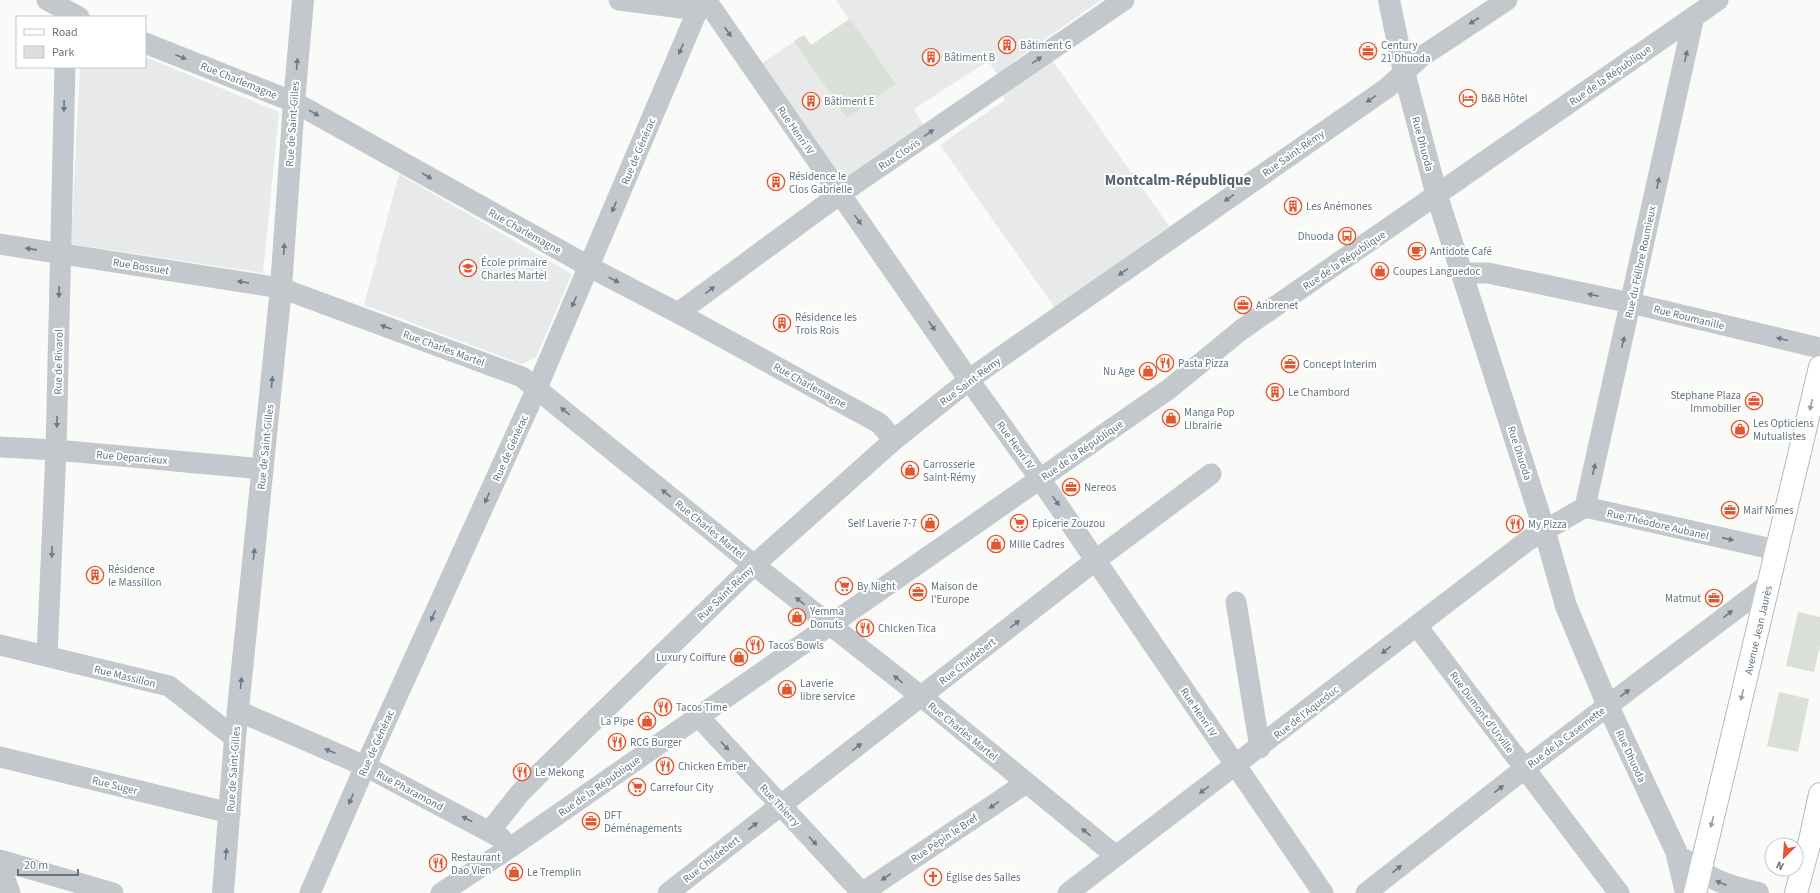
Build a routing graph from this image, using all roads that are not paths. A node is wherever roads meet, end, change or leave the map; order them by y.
1 (47, 0) edge
2 (303, 0) edge
3 (619, 0) edge
4 (1124, 0) edge
5 (1389, 0) edge
6 (1507, 0) edge
7 (1718, 0) edge
8 (701, 3) edge
9 (70, 12) edge
10 (1694, 16) junction
11 (146, 43) edge
12 (66, 68) edge
13 (1404, 72) junction
14 (294, 102) junction
15 (840, 194) junction
16 (1437, 196) junction
17 (0, 244) edge
18 (61, 253) junction
19 (590, 267) junction
20 (1462, 273) junction
21 (281, 288) junction
22 (1631, 303) junction
23 (678, 313) junction
24 (1820, 348) edge
25 (1820, 367) edge
26 (969, 380) junction
27 (537, 388) junction
28 (894, 440) junction
29 (0, 447) edge
30 (56, 450) junction
31 (263, 469) junction
32 (1211, 474) dead end
33 (1040, 479) junction
34 (1585, 507) junction
35 (1545, 532) junction
36 (1776, 550) junction
37 (1096, 560) junction
38 (754, 565) junction
39 (1768, 584) junction
40 (1236, 602) dead end
41 (831, 624) junction
42 (1417, 626) junction
43 (0, 645) edge
44 (47, 656) junction
45 (922, 697) junction
46 (1608, 706) junction
47 (238, 711) junction
48 (699, 717) junction
49 (235, 738) junction
50 (1260, 748) junction
51 (0, 757) edge
52 (365, 766) junction
53 (1236, 766) junction
54 (1524, 769) junction
55 (1026, 783) junction
56 (1820, 799) edge
57 (780, 805) junction
58 (230, 813) junction
59 (490, 831) junction
60 (514, 845) junction
61 (1676, 851) junction
62 (1116, 856) junction
63 (0, 860) edge
64 (0, 866) edge
65 (1699, 870) junction
66 (10, 893) edge
67 (113, 893) edge
68 (222, 893) edge
69 (310, 893) edge
70 (441, 893) edge
71 (668, 893) edge
72 (862, 893) edge
73 (1068, 893) edge
74 (1323, 893) edge
75 (1366, 893) edge
76 (1619, 893) edge
77 (1686, 893) edge
78 (1695, 893) edge
79 (1758, 893) edge
80 (1796, 893) edge

1 - 9 street
14 -> 2 street, Rue de Saint-Gilles
3 - 8 street
15 -> 4 street, Rue Clovis
5 - 13 street, Rue Dhuoda
6 -> 13 street, Rue Saint-Rémy
7 - 10 street, Rue de la République
8 -> 15 street, Rue Henri IV
8 -> 19 street, Rue de Générac
10 - 16 street, Rue de la République
22 -> 10 street, Rue du Félibre Roumieux
11 -> 14 street, Rue Charlemagne
12 -> 18 street, Rue de Rivarol
13 - 16 street, Rue Dhuoda
13 -> 26 street, Rue Saint-Rémy
14 -> 19 street, Rue Charlemagne
21 -> 14 street, Rue de Saint-Gilles
23 -> 15 street, Rue Clovis
15 -> 26 street, Rue Henri IV
16 - 20 street, Rue Dhuoda
16 - 33 street, Rue de la République
18 -> 17 street, Rue Bossuet
21 -> 18 street, Rue Bossuet
18 -> 30 street, Rue de Rivarol
19 -> 23 street, Rue Charlemagne
19 -> 27 street, Rue de Générac
22 -> 20 street, Rue Roumanille
20 - 35 street, Rue Dhuoda
27 -> 21 street, Rue Charles Martel
31 -> 21 street, Rue de Saint-Gilles
24 -> 22 street, Rue Roumanille
34 -> 22 street, Rue du Félibre Roumieux
23 - 28 street, Rue Charlemagne
25 -> 36 main road, Avenue Jean Jaurès
26 - 28 street, Rue Saint-Rémy
26 - 33 street, Rue Henri IV
38 -> 27 street, Rue Charles Martel
27 -> 52 street, Rue de Générac
28 - 38 street, Rue Saint-Rémy
29 - 30 street, Rue Deparcieux
30 - 31 street, Rue Deparcieux
30 -> 44 street, Rue de Rivarol
47 -> 31 street, Rue de Saint-Gilles
32 - 37 street, Rue Childebert
33 -> 37 street, Rue Henri IV
33 - 41 street, Rue de la République
34 - 35 street
34 -> 36 street, Rue Théodore Aubanel
35 - 42 street, Rue de l'Aqueduc
35 - 46 street, Rue Dhuoda
36 - 39 main road, Avenue Jean Jaurès
45 -> 37 street, Rue Childebert
37 - 53 street, Rue Henri IV
41 -> 38 street, Rue Charles Martel
38 - 59 street, Rue Saint-Rémy
46 -> 39 street, Rue de la Casernette
39 -> 65 main road, Avenue Jean Jaurès
40 - 50 street
45 -> 41 street, Rue Charles Martel
41 - 48 street, Rue de la République
42 -> 50 street, Rue de l'Aqueduc
42 - 54 street, Rue Dumont d'Urville
43 - 44 street, Rue Massillon
44 - 49 street, Rue Massillon
45 - 55 street, Rue Charles Martel
57 -> 45 street, Rue Childebert
46 - 54 street, Rue de la Casernette
46 - 61 street, Rue Dhuoda
47 - 49 street, Rue de Saint-Gilles
52 -> 47 street, Rue Pharamond
48 -> 57 street, Rue Thierry
48 - 60 street, Rue de la République
49 - 58 street, Rue de Saint-Gilles
50 - 53 street, Rue de l'Aqueduc
51 - 58 street, Rue Suger
59 -> 52 street, Rue Pharamond
52 -> 69 street, Rue de Générac
53 -> 62 street, Rue de l'Aqueduc
53 - 74 street, Rue Henri IV
75 -> 54 street, Rue de la Casernette
54 - 76 street, Rue Dumont d'Urville
62 -> 55 street, Rue Charles Martel
55 -> 72 street, Rue Pépin le Bref
56 - 80 main road
71 -> 57 street, Rue Childebert
57 -> 72 street, Rue Thierry
68 -> 58 street, Rue de Saint-Gilles
59 - 60 street, Rue Pharamond
60 - 70 street, Rue de la République
61 - 65 street
61 - 77 street, Rue Dhuoda
62 - 73 street, Rue de l'Aqueduc
63 - 67 street
64 - 66 street
65 - 78 main road, Avenue Jean Jaurès
79 -> 65 street

